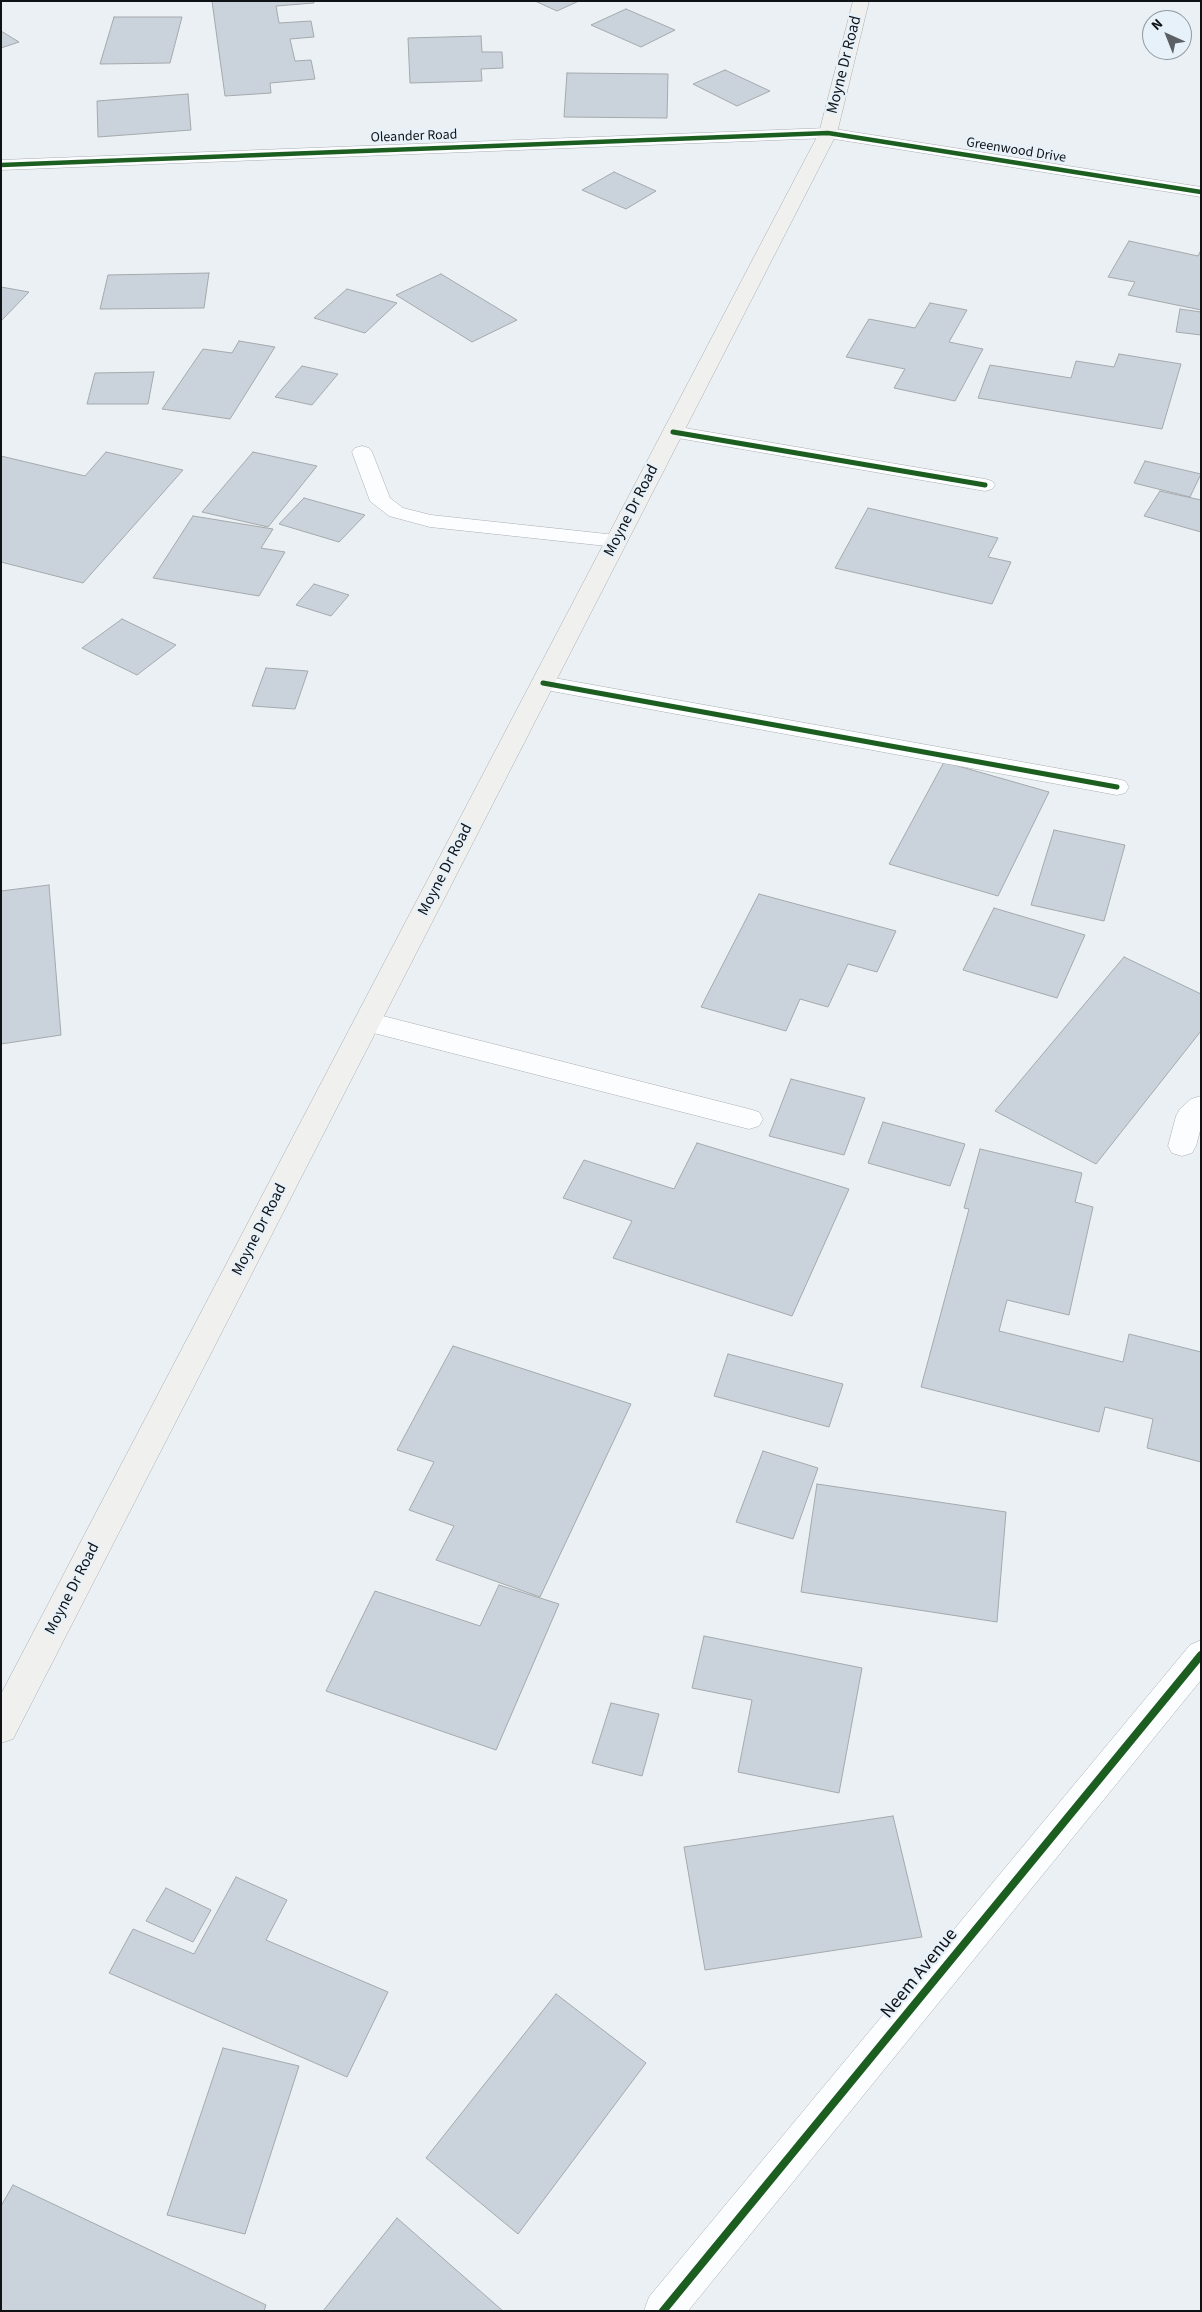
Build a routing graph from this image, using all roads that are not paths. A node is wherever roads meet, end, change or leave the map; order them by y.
1 (861, 1) edge
2 (828, 133) junction
3 (3, 167) edge
4 (1201, 192) edge
5 (673, 432) junction
6 (362, 452) dead end
7 (985, 485) dead end
8 (616, 542) junction
9 (543, 683) junction
10 (1117, 787) dead end
11 (367, 1022) junction
12 (1201, 1106) edge
13 (749, 1119) dead end
14 (1182, 1146) dead end
15 (1201, 1655) edge
16 (1, 1728) edge
17 (662, 2311) edge

1 - 2 main road, Moyne Dr Road
2 - 3 street, Oleander Road
2 - 4 street, Greenwood Drive
2 - 5 main road, Moyne Dr Road
5 - 7 street
5 - 8 main road, Moyne Dr Road
6 - 8 street
8 - 9 main road, Moyne Dr Road
9 - 10 street
9 - 11 main road, Moyne Dr Road
11 - 13 street
11 - 16 main road, Moyne Dr Road
12 - 14 street
15 - 17 street, Neem Avenue

